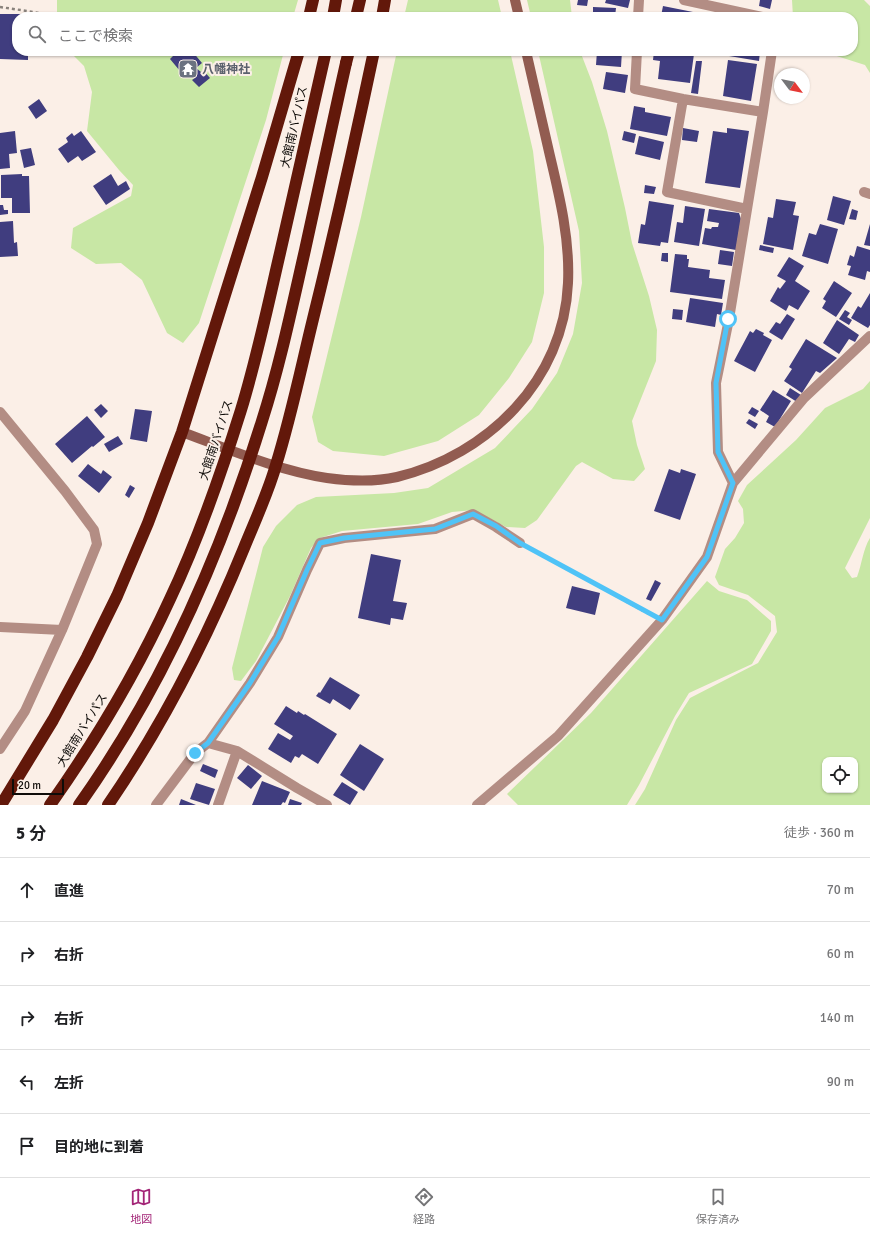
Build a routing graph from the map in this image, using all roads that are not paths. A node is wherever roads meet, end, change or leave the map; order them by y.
1 (313, 0) edge
2 (336, 0) edge
3 (360, 0) edge
4 (385, 0) edge
5 (515, 0) edge
6 (639, 0) edge
7 (684, 0) edge
8 (310, 12) edge
9 (334, 12) edge
10 (357, 12) edge
11 (383, 12) edge
12 (517, 12) edge
13 (638, 12) edge
14 (739, 12) edge
15 (298, 56) edge
16 (324, 56) edge
17 (373, 56) edge
18 (527, 56) edge
19 (637, 56) edge
20 (771, 56) edge
21 (348, 57) edge
22 (683, 99) junction
23 (763, 112) junction
24 (748, 209) junction
25 (870, 336) edge
26 (0, 412) edge
27 (182, 432) junction
28 (276, 466) junction
29 (733, 483) junction
30 (520, 543) road end
31 (0, 627) edge
32 (62, 630) junction
33 (208, 743) junction
34 (0, 749) edge
35 (237, 751) junction
36 (1, 805) edge
37 (50, 805) edge
38 (79, 805) edge
39 (108, 805) edge
40 (156, 805) edge
41 (218, 805) edge
42 (327, 805) edge
43 (477, 805) edge

1 - 8 highway
2 - 9 highway
3 - 10 highway
4 - 11 highway
5 - 12 street
6 - 13 street
7 - 14 street
15 - 27 highway
16 - 37 highway, 大館南バイパス, bridge
17 - 28 highway
18 - 28 street
19 - 22 street
20 - 23 street
21 - 38 highway, bridge
22 - 23 street
22 - 24 street
23 - 24 street
24 - 29 street
25 - 29 street
26 - 32 street
27 - 28 street
27 - 36 highway
28 - 39 highway
29 - 43 street
30 - 33 street
31 - 32 street
32 - 34 street
33 - 35 street
33 - 40 street
35 - 41 street
35 - 42 street

